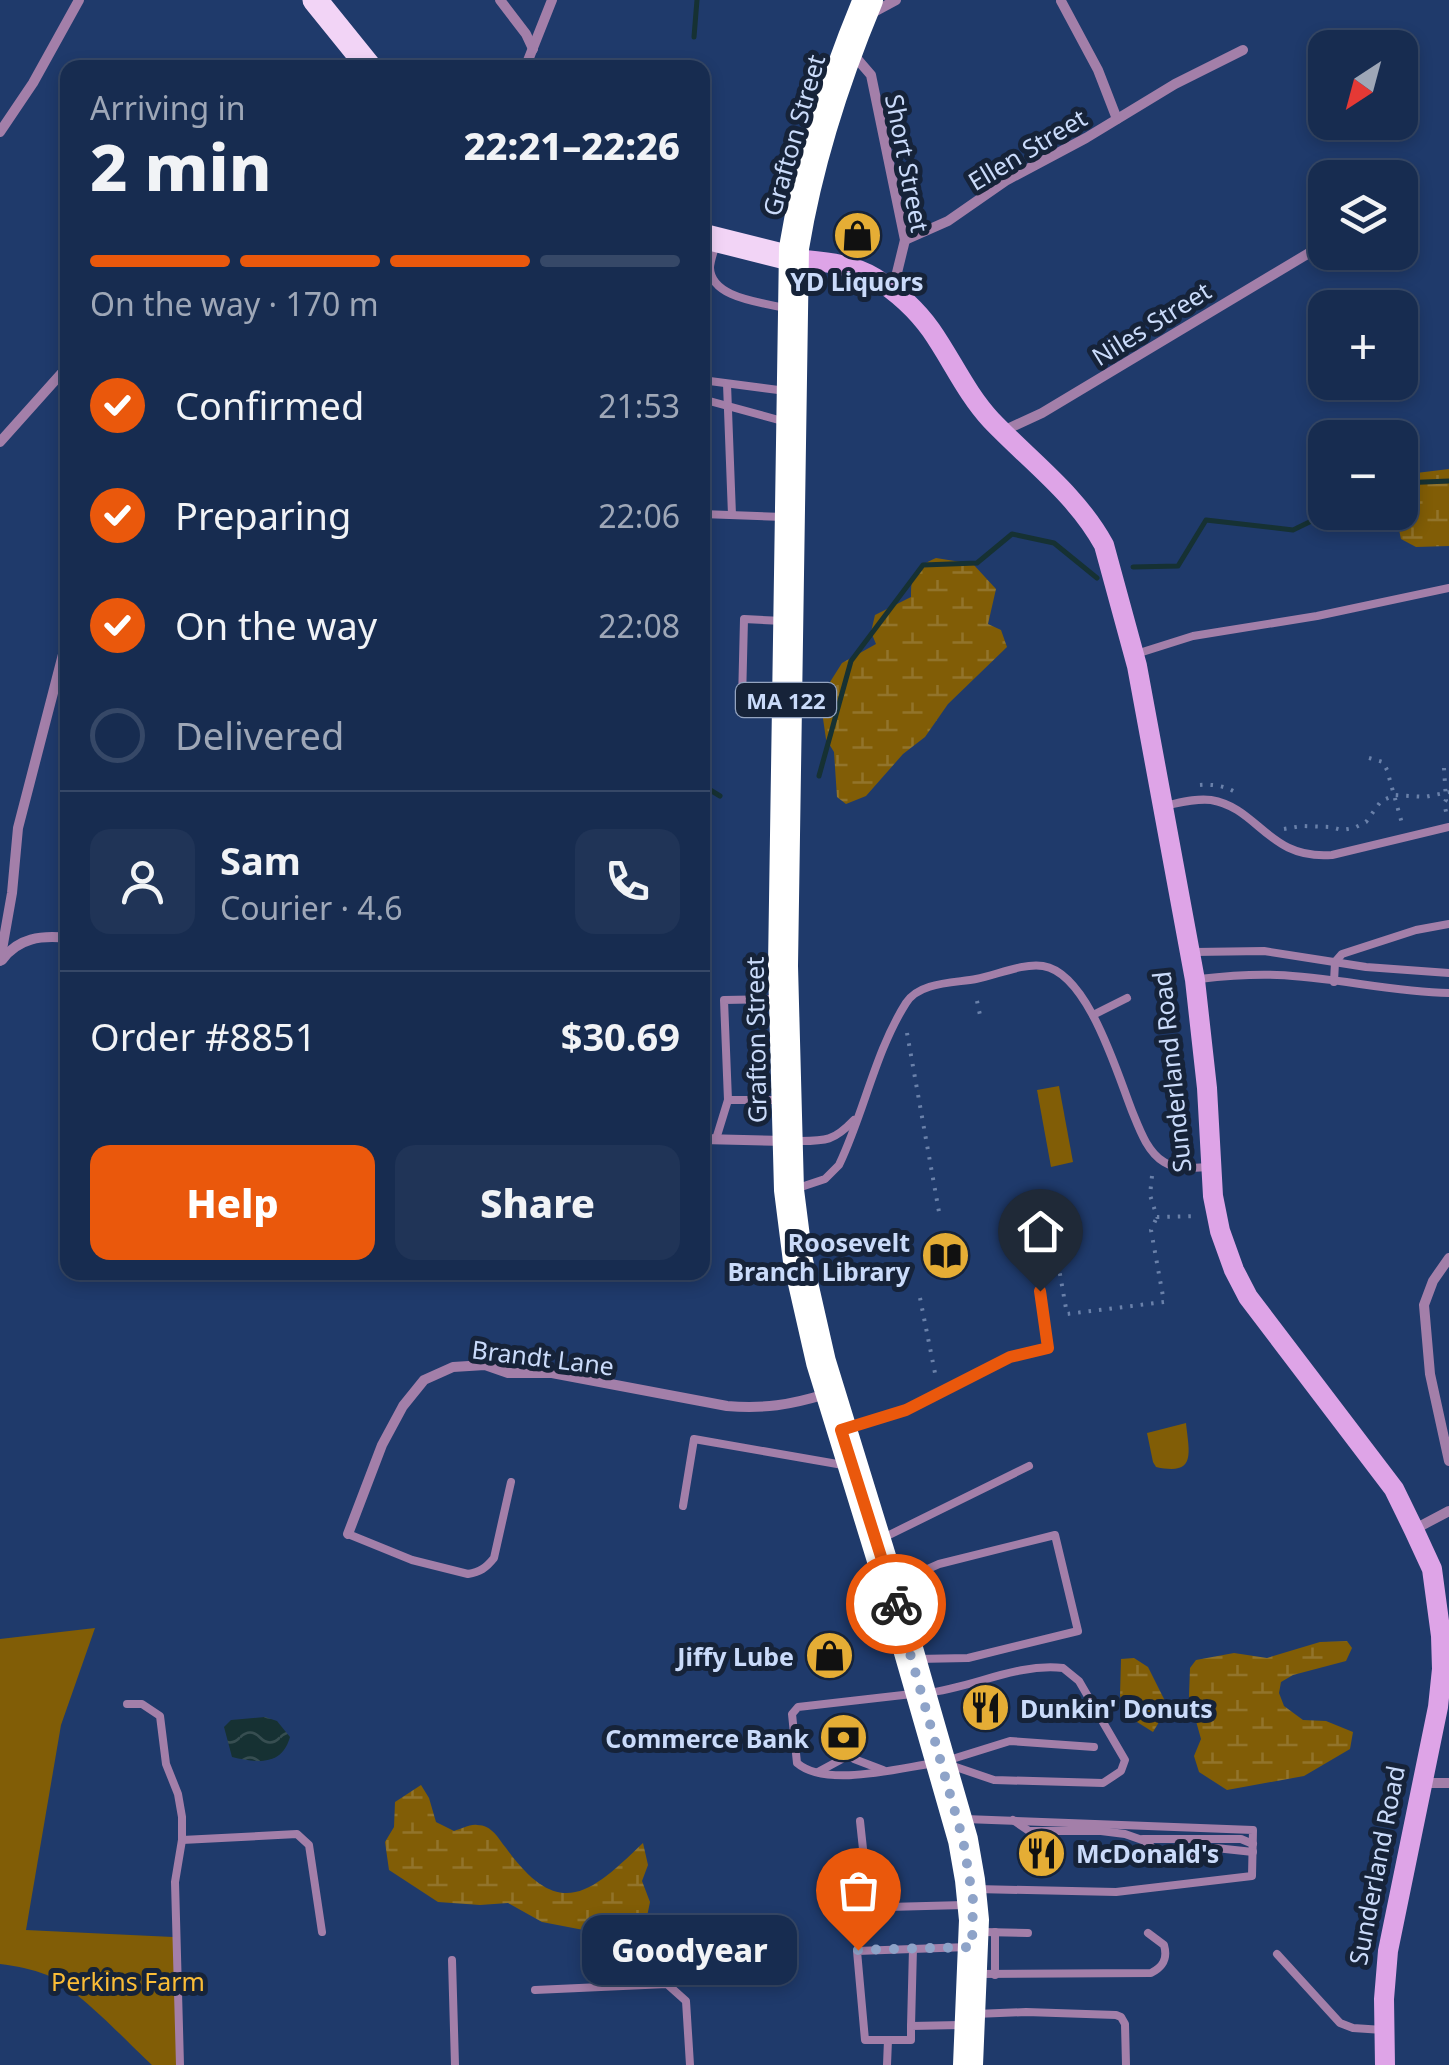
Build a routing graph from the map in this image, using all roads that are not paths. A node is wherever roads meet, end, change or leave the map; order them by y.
1 (79, 0) edge
2 (315, 0) edge
3 (500, 0) edge
4 (552, 0) edge
5 (896, 0) edge
6 (1061, 1) edge
7 (864, 9) edge
8 (532, 49) junction
9 (849, 50) junction
10 (1243, 50) dead end
11 (356, 60) edge
12 (528, 60) edge
13 (1117, 119) junction
14 (0, 132) edge
15 (710, 238) edge
16 (905, 240) junction
17 (1308, 252) edge
18 (794, 259) junction
19 (892, 290) junction
20 (792, 310) junction
21 (60, 375) edge
22 (710, 381) edge
23 (727, 384) junction
24 (791, 391) junction
25 (710, 401) edge
26 (726, 406) junction
27 (790, 423) junction
28 (1003, 431) junction
29 (0, 442) edge
30 (710, 514) edge
31 (732, 515) junction
32 (790, 517) junction
33 (1449, 588) edge
34 (788, 621) junction
35 (1134, 654) junction
36 (60, 666) edge
37 (786, 703) junction
38 (1163, 806) junction
39 (1449, 827) edge
40 (1449, 924) edge
41 (60, 938) edge
42 (1190, 952) junction
43 (0, 962) edge
44 (1336, 962) junction
45 (1449, 974) edge
46 (1195, 980) junction
47 (1334, 982) junction
48 (1449, 993) edge
49 (1127, 998) dead end
50 (783, 999) junction
51 (1093, 1014) junction
52 (728, 1100) junction
53 (785, 1100) junction
54 (856, 1117) junction
55 (710, 1140) edge
56 (716, 1140) junction
57 (786, 1140) junction
58 (1211, 1167) junction
59 (789, 1190) junction
60 (1449, 1258) edge
61 (1040, 1291) dead end
62 (830, 1393) junction
63 (841, 1430) junction
64 (1449, 1461) edge
65 (852, 1466) junction
66 (1029, 1466) dead end
67 (511, 1482) dead end
68 (682, 1506) dead end
69 (1449, 1511) edge
70 (1414, 1530) junction
71 (348, 1534) joint
72 (877, 1541) junction
73 (890, 1586) junction
74 (912, 1659) junction
75 (922, 1694) junction
76 (126, 1704) dead end
77 (1094, 1746) dead end
78 (854, 1758) dead end
79 (842, 1759) dead end
80 (941, 1763) junction
81 (884, 1770) junction
82 (818, 1772) junction
83 (1421, 1782) junction
84 (1449, 1783) edge
85 (958, 1819) junction
86 (1012, 1820) junction
87 (860, 1821) dead end
88 (1140, 1839) junction
89 (182, 1840) junction
90 (1253, 1848) junction
91 (322, 1932) dead end
92 (1028, 1933) dead end
93 (1148, 1933) dead end
94 (979, 1936) junction
95 (913, 1948) junction
96 (1277, 1954) dead end
97 (452, 1960) dead end
98 (535, 1990) dead end
99 (970, 2019) junction
100 (911, 2026) junction
101 (1383, 2030) junction
102 (888, 2040) junction
103 (180, 2065) edge
104 (454, 2065) edge
105 (690, 2065) edge
106 (887, 2065) edge
107 (968, 2065) edge
108 (1126, 2065) edge
109 (1385, 2065) edge

1 - 14 street
2 - 11 main road
3 - 8 street
4 - 8 street
5 - 7 street
6 - 13 street, Ellen Street
7 - 9 highway, Grafton Street / MA 122
8 - 12 street
9 - 16 street, Short Street
9 - 18 highway, Grafton Street / MA 122
10 - 13 street, Ellen Street
13 - 16 street, Ellen Street
15 - 18 main road, Sunderland Road
15 - 20 lane
16 - 19 street, Short Street
17 - 28 street, Niles Street
18 - 19 street, Sunderland Road
18 - 20 highway, Grafton Street / MA 122
19 - 28 street, Sunderland Road
20 - 24 highway, Grafton Street / MA 122
21 - 29 street
22 - 23 lane
23 - 24 lane
23 - 26 lane
24 - 27 highway, Grafton Street / MA 122
25 - 26 lane
26 - 27 lane
26 - 31 lane
27 - 32 highway, Grafton Street / MA 122
28 - 35 street, Sunderland Road
30 - 31 lane
31 - 32 lane
32 - 34 highway, Grafton Street / MA 122
33 - 35 lane
34 - 37 highway, Grafton Street / MA 122
34 - 37 lane
35 - 38 street, Sunderland Road
36 - 43 street
37 - 50 highway, Grafton Street / MA 122
38 - 39 lane
38 - 42 street, Sunderland Road
40 - 44 lane
41 - 43 street
42 - 44 lane
42 - 46 street, Sunderland Road
44 - 45 lane
44 - 47 lane
46 - 47 lane
46 - 58 street, Sunderland Road
47 - 48 lane
49 - 51 lane
50 - 52 lane
50 - 53 highway, Grafton Street / MA 122
51 - 54 lane
51 - 58 lane
52 - 53 lane
52 - 56 lane
53 - 57 highway, Grafton Street / MA 122
54 - 57 lane
54 - 59 lane
55 - 56 street
56 - 57 street
57 - 59 highway, Grafton Street / MA 122
58 - 70 street, Sunderland Road
59 - 62 highway, Grafton Street / MA 122
60 - 64 street
61 - 63 lane
62 - 63 highway, Grafton Street / MA 122
62 - 71 street, Brandt Lane
63 - 65 highway, Grafton Street / MA 122
65 - 68 lane
65 - 72 highway, Grafton Street / MA 122
66 - 72 lane
67 - 71 lane
69 - 70 street
70 - 83 street, Sunderland Road
72 - 73 highway, Grafton Street / MA 122
73 - 74 highway, Grafton Street / MA 122
73 - 74 lane
74 - 75 highway, Grafton Street / MA 122
75 - 80 highway, Grafton Street / MA 122
75 - 80 lane
75 - 82 lane
76 - 89 lane
77 - 80 lane
78 - 81 lane
79 - 82 lane
80 - 81 lane
80 - 85 highway, Grafton Street / MA 122
81 - 82 lane
83 - 84 street
83 - 101 street, Sunderland Road
85 - 86 lane
85 - 94 highway, Grafton Street / MA 122
86 - 88 lane
86 - 90 lane
87 - 94 lane
88 - 90 lane
88 - 90 lane
89 - 91 lane
89 - 103 lane
90 - 94 lane
92 - 94 lane
93 - 94 lane
94 - 95 lane
94 - 99 highway, Grafton Street / MA 122
95 - 100 lane
95 - 102 lane
96 - 101 lane
97 - 104 lane
98 - 105 lane
99 - 100 lane
99 - 107 highway, Grafton Street / MA 122
99 - 108 lane
100 - 102 lane
101 - 109 street, Sunderland Road
102 - 106 lane

